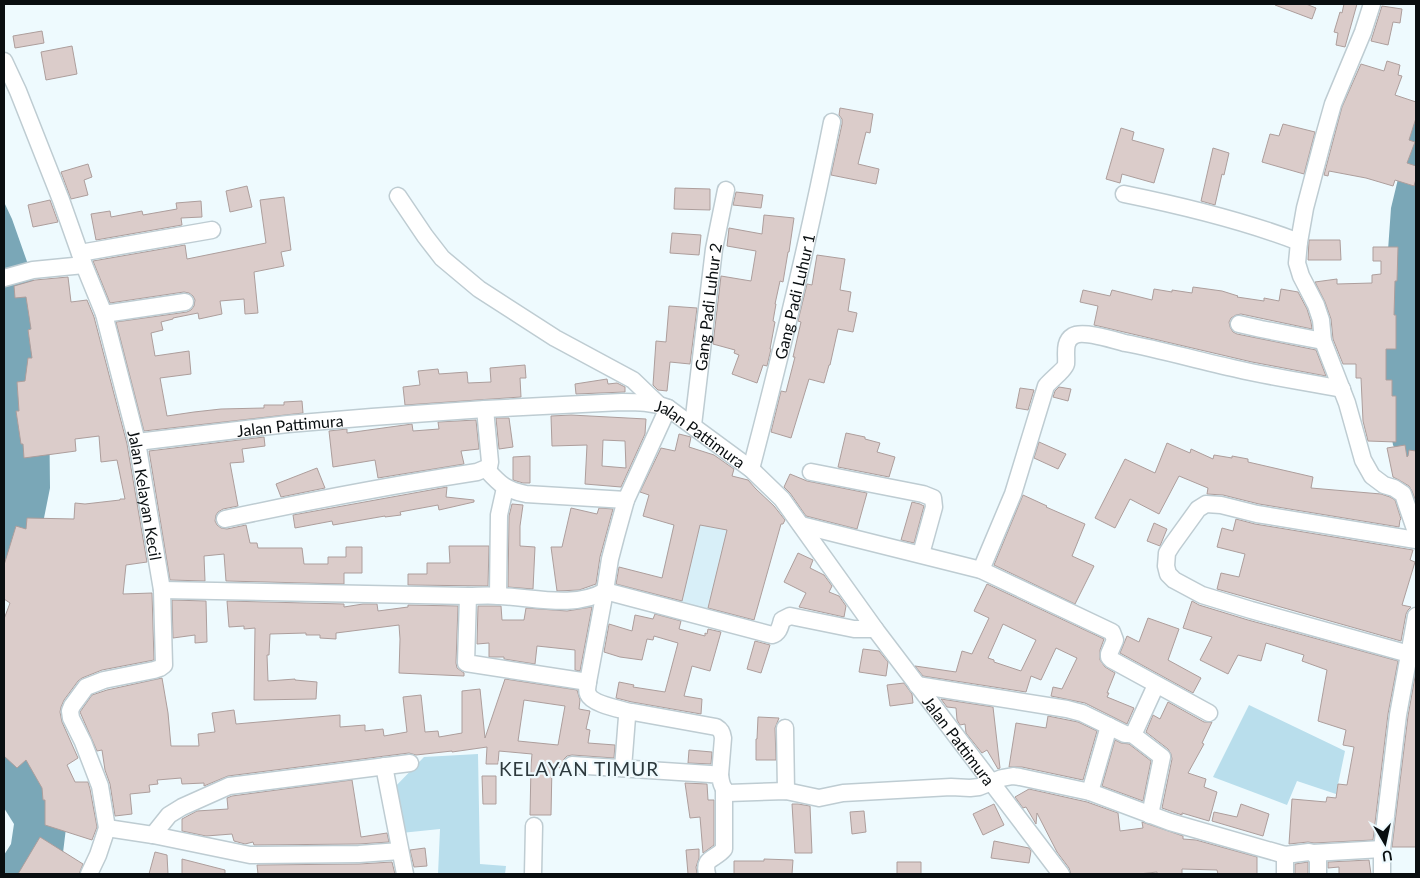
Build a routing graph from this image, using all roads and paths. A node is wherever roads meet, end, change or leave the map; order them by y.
1 (1372, 4) edge
2 (4, 61) edge
3 (832, 122) dead end
4 (726, 190) dead end
5 (1124, 194) dead end
6 (398, 196) dead end
7 (212, 230) dead end
8 (1299, 242) junction
9 (82, 259) junction
10 (4, 278) edge
11 (185, 302) dead end
12 (104, 314) junction
13 (1239, 324) dead end
14 (1323, 341) junction
15 (1342, 389) junction
16 (663, 406) junction
17 (485, 409) junction
18 (693, 425) junction
19 (137, 442) junction
20 (486, 469) junction
21 (751, 469) junction
22 (811, 472) dead end
23 (505, 488) junction
24 (626, 500) junction
25 (224, 520) dead end
26 (801, 525) junction
27 (1416, 532) edge
28 (1416, 540) edge
29 (921, 554) junction
30 (981, 570) junction
31 (162, 590) junction
32 (605, 591) junction
33 (468, 596) junction
34 (498, 596) junction
35 (1416, 616) edge
36 (875, 628) junction
37 (1409, 654) junction
38 (588, 682) junction
39 (916, 685) junction
40 (1156, 685) junction
41 (630, 712) junction
42 (1209, 713) dead end
43 (1109, 726) junction
44 (785, 728) dead end
45 (1132, 734) junction
46 (410, 763) dead end
47 (572, 764) dead end
48 (384, 766) junction
49 (623, 768) junction
50 (722, 783) junction
51 (990, 783) junction
52 (786, 791) junction
53 (1090, 792) junction
54 (1150, 814) junction
55 (534, 826) dead end
56 (108, 828) junction
57 (154, 835) junction
58 (1382, 849) junction
59 (400, 851) junction
60 (1313, 853) junction
61 (1285, 855) junction
62 (89, 874) edge
63 (405, 874) edge
64 (532, 874) edge
65 (706, 874) edge
66 (1060, 874) edge
67 (1286, 874) edge
68 (1318, 874) edge
69 (1382, 874) edge

1 - 8 street
2 - 9 street, Jalan Kelayan Kecil
3 - 21 street, Gang Padi Luhur 1
4 - 18 street, Gang Padi Luhur 2
5 - 8 street
6 - 16 street
7 - 9 street
8 - 14 street
9 - 10 street
9 - 12 street, Jalan Kelayan Kecil
11 - 12 street
12 - 19 street, Jalan Kelayan Kecil
13 - 14 street
14 - 15 street
15 - 27 street
15 - 30 street
16 - 17 street, Jalan Pattimura
16 - 18 street, Jalan Pattimura
16 - 24 street
17 - 19 street, Jalan Pattimura
17 - 20 street
18 - 21 street, Jalan Pattimura
19 - 31 street, Jalan Kelayan Kecil
20 - 23 street
20 - 25 street
21 - 26 street, Jalan Pattimura
22 - 29 street
23 - 24 street
23 - 34 street
24 - 32 street
26 - 29 street
26 - 36 street, Jalan Pattimura
28 - 37 street
29 - 30 street
30 - 40 street
31 - 33 street
31 - 56 street, Jalan Kelayan Kecil
32 - 34 street
32 - 36 street
32 - 38 street
33 - 34 street
33 - 38 street
35 - 37 street
36 - 39 street, Jalan Pattimura
37 - 58 street
38 - 41 street
39 - 43 street
39 - 51 street, Jalan Pattimura
40 - 42 street
40 - 45 street
41 - 49 street
41 - 50 street
43 - 45 street
43 - 53 street
44 - 52 street
45 - 54 street
46 - 48 street
47 - 49 street
48 - 57 street
48 - 59 street
49 - 50 street
50 - 52 street
50 - 65 street
51 - 52 street
51 - 53 street
51 - 66 street, Jalan Pattimura
53 - 54 street
54 - 61 street
55 - 64 street
56 - 57 street
56 - 62 street
57 - 59 street
58 - 60 street
58 - 69 street
59 - 63 street
60 - 61 street
60 - 68 street
61 - 67 street

